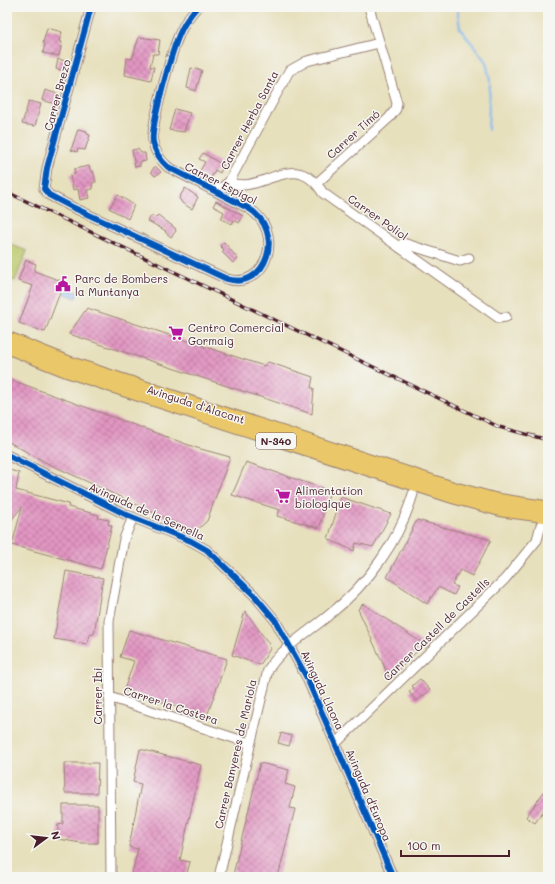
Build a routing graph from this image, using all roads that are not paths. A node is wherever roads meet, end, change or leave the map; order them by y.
1 (91, 7) edge
2 (197, 7) edge
3 (369, 7) edge
4 (379, 42) junction
5 (229, 182) junction
6 (317, 183) junction
7 (44, 189) joint
8 (211, 189) junction
9 (400, 248) junction
10 (469, 258) dead end
11 (506, 317) dead end
12 (7, 330) edge
13 (7, 337) edge
14 (8, 348) edge
15 (45, 353) junction
16 (7, 454) edge
17 (413, 494) dead end
18 (548, 507) edge
19 (133, 517) junction
20 (545, 521) edge
21 (291, 646) junction
22 (109, 697) junction
23 (249, 743) junction
24 (336, 743) junction
25 (111, 877) edge
26 (218, 877) edge
27 (393, 877) edge

1 - 7 street, Carrer Brezo
2 - 8 street, Carrer Espígol
3 - 4 street, Carrer Timó
4 - 5 street, Carrer Herba Santa
4 - 6 street, Carrer Timó
5 - 6 street, Carrer Poliol
5 - 8 street, Carrer Herba Santa
6 - 9 street, Carrer Poliol
7 - 8 street, Carrer Espígol
9 - 10 street
9 - 11 street, Carrer Poliol
12 - 15 main road
13 - 15 main road, Avinguda d'Alacant / N-340
14 - 20 main road, Avinguda d'Alacant / N-340
15 - 18 main road, Avinguda d'Alacant / N-340
16 - 19 street, Avinguda de la Serrella
17 - 21 street, Carrer Banyeres de Mariola
19 - 21 street, Avinguda de la Serrella
19 - 22 street, Carrer Ibi
20 - 24 street, Carrer Castell de Castells
21 - 23 street, Carrer Banyeres de Mariola
21 - 24 street, Avinguda Llaona
22 - 23 street, Carrer la Costera
22 - 25 street, Carrer Ibi
23 - 26 street, Carrer Banyeres de Mariola
24 - 27 street, Avinguda d'Europa

